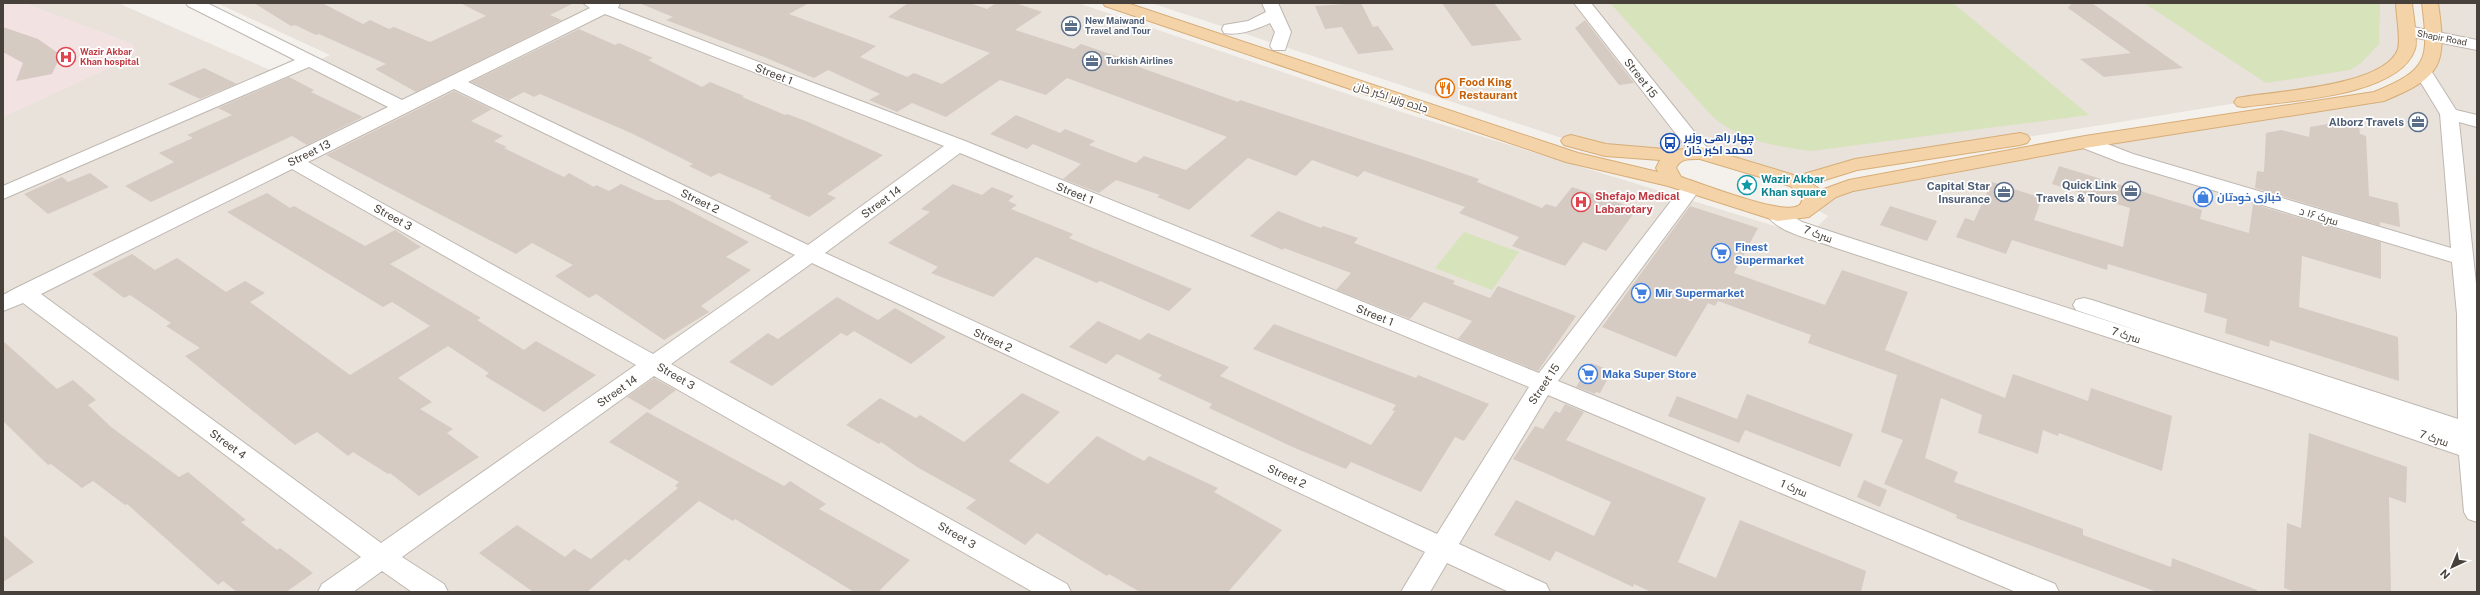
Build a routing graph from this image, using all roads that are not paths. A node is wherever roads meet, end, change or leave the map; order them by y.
1 (194, 3) edge
2 (1111, 3) edge
3 (1151, 3) edge
4 (1582, 3) edge
5 (2404, 3) edge
6 (2430, 3) edge
7 (603, 5) edge
8 (1272, 9) edge
9 (1230, 29) junction
10 (2408, 31) junction
11 (2435, 36) junction
12 (2477, 45) edge
13 (1279, 46) junction
14 (308, 61) junction
15 (2424, 73) junction
16 (453, 82) junction
17 (402, 107) junction
18 (2449, 114) junction
19 (2477, 121) edge
20 (2077, 136) junction
21 (958, 145) junction
22 (1701, 153) junction
23 (1676, 156) junction
24 (292, 161) junction
25 (1797, 182) junction
26 (1683, 185) junction
27 (3, 193) edge
28 (2467, 205) edge
29 (1806, 210) junction
30 (1777, 215) junction
31 (810, 254) junction
32 (2462, 258) junction
33 (14, 298) edge
34 (655, 364) junction
35 (1543, 384) junction
36 (2474, 442) edge
37 (2477, 512) edge
38 (1443, 548) junction
39 (381, 557) junction
40 (332, 592) edge
41 (434, 592) edge
42 (1057, 592) edge
43 (1414, 592) edge
44 (1536, 592) edge
45 (2045, 592) edge

1 - 14 street
2 - 26 main road, جاده وزیر اکبر خان
3 - 9 main road
4 - 22 street, Street 15
5 - 10 main road
6 - 11 main road
7 - 16 street, Street 13
7 - 21 street, Street 1
8 - 9 street
8 - 13 street
9 - 13 main road
10 - 11 street, Shapir Road
10 - 20 main road
11 - 12 street, Shapir Road
11 - 15 main road
13 - 23 main road
14 - 17 street
14 - 27 street
15 - 18 street
15 - 20 main road
16 - 17 street, Street 13
16 - 31 street, Street 2
17 - 24 street, Street 13
18 - 19 street
18 - 28 street
20 - 25 main road
20 - 29 main road
20 - 32 street, سرک ۱۶ د
21 - 31 street, Street 14
21 - 35 street, Street 1
22 - 23 main road
22 - 25 main road
23 - 26 main road
24 - 33 street, Street 13
24 - 34 street, Street 3
25 - 29 main road
26 - 30 main road, جاده وزیر اکبر خان
26 - 35 street, Street 15
28 - 32 street
29 - 30 main road
29 - 36 street, سرک 7
30 - 36 street, سرک 7
31 - 34 street, Street 14
31 - 38 street, Street 2
32 - 36 street
33 - 39 street, Street 4
34 - 39 street, Street 14
34 - 42 street, Street 3
35 - 38 street, Street 15
35 - 45 street, سرک 1
36 - 37 street
38 - 43 street, Street 15
38 - 44 street, Street 2
39 - 40 street, Street 14
39 - 41 street, Street 4

